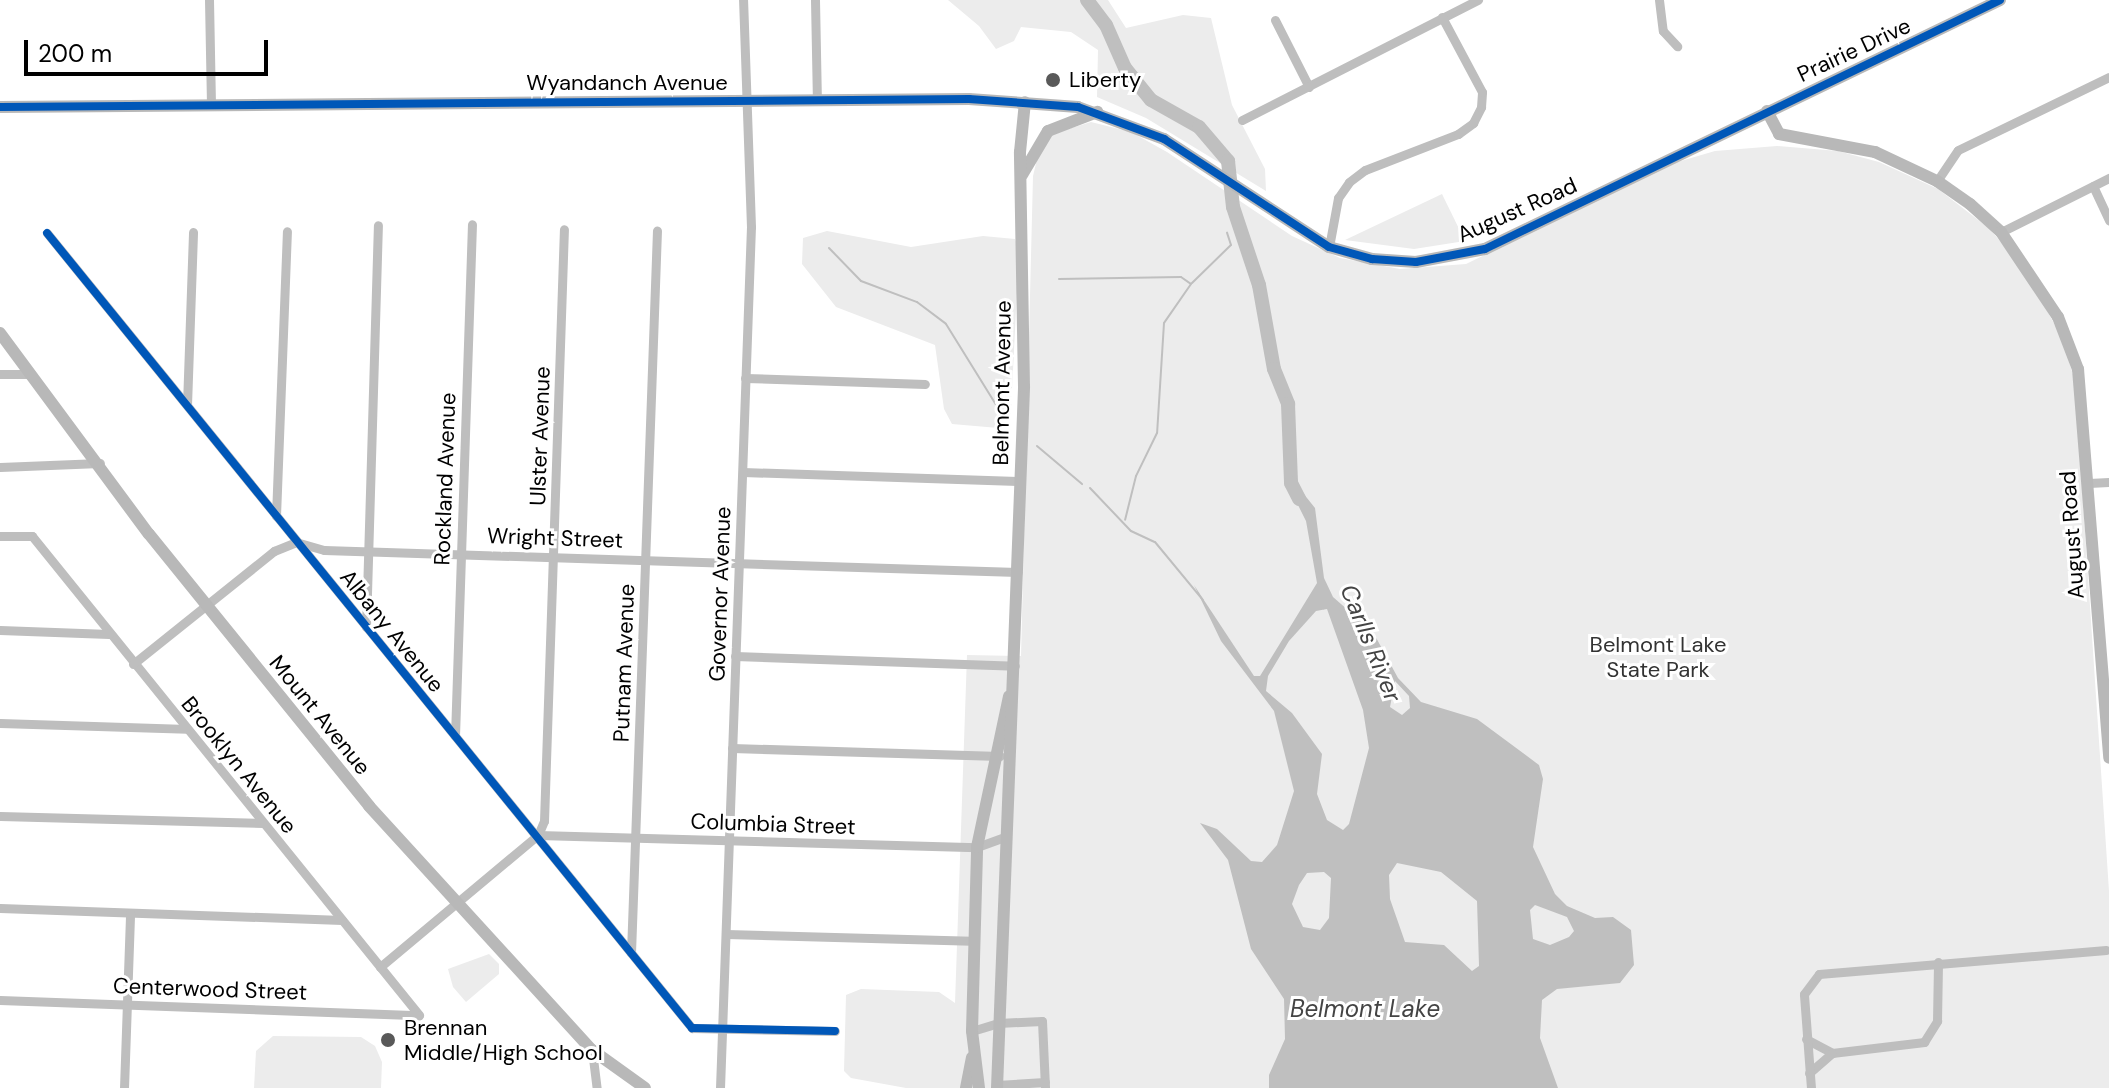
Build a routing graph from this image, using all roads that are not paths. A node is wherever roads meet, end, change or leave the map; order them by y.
1 (209, 0) edge
2 (743, 0) edge
3 (815, 0) edge
4 (1478, 0) edge
5 (1659, 0) edge
6 (2000, 0) edge
7 (1442, 17) junction
8 (1275, 20) dead end
9 (1677, 46) dead end
10 (2109, 77) edge
11 (1309, 87) junction
12 (744, 100) junction
13 (817, 101) junction
14 (1025, 102) junction
15 (211, 104) junction
16 (0, 107) edge
17 (1767, 111) junction
18 (1097, 112) junction
19 (1242, 120) dead end
20 (1021, 177) junction
21 (2109, 178) edge
22 (1937, 181) junction
23 (2093, 186) junction
24 (1233, 187) joint
25 (2109, 221) edge
26 (472, 224) dead end
27 (378, 225) dead end
28 (564, 229) dead end
29 (657, 230) dead end
30 (287, 231) dead end
31 (193, 232) dead end
32 (2001, 232) junction
33 (47, 233) dead end
34 (1329, 247) junction
35 (0, 333) edge
36 (0, 374) edge
37 (31, 374) junction
38 (745, 378) junction
39 (925, 384) dead end
40 (187, 405) junction
41 (100, 463) junction
42 (0, 467) edge
43 (743, 472) junction
44 (1020, 481) junction
45 (2109, 482) edge
46 (2089, 483) junction
47 (276, 516) junction
48 (0, 536) edge
49 (296, 542) junction
50 (368, 550) junction
51 (461, 553) junction
52 (554, 556) junction
53 (646, 560) junction
54 (739, 563) junction
55 (1018, 572) junction
56 (206, 606) junction
57 (366, 627) junction
58 (0, 630) edge
59 (109, 634) junction
60 (735, 656) junction
61 (133, 664) junction
62 (1015, 666) junction
63 (0, 723) edge
64 (187, 729) junction
65 (455, 736) junction
66 (732, 748) junction
67 (996, 756) junction
68 (1012, 757) junction
69 (2109, 758) edge
70 (0, 816) edge
71 (263, 823) junction
72 (538, 835) junction
73 (1005, 837) junction
74 (636, 838) junction
75 (729, 842) junction
76 (977, 847) junction
77 (460, 902) junction
78 (0, 908) edge
79 (130, 913) junction
80 (342, 920) junction
81 (726, 934) junction
82 (971, 941) junction
83 (2106, 950) dead end
84 (631, 953) junction
85 (1938, 962) junction
86 (380, 967) junction
87 (0, 1000) edge
88 (127, 1005) junction
89 (419, 1015) joint
90 (998, 1023) junction
91 (722, 1028) junction
92 (835, 1031) dead end
93 (972, 1031) junction
94 (1806, 1039) junction
95 (974, 1047) junction
96 (592, 1050) junction
97 (1832, 1053) junction
98 (1809, 1073) junction
99 (1045, 1085) edge
100 (997, 1086) edge
101 (124, 1088) edge
102 (597, 1088) edge
103 (645, 1088) edge
104 (720, 1088) edge
105 (966, 1088) edge
106 (979, 1088) edge
107 (1811, 1088) edge

1 - 15 street
2 - 12 street, Governor Avenue
3 - 13 street
4 - 7 street
5 - 9 street
6 - 17 street, Prairie Drive
7 - 11 street
7 - 34 street
8 - 11 street
10 - 22 street
11 - 19 street
12 - 13 street, Wyandanch Avenue
12 - 15 street, Wyandanch Avenue
12 - 38 street, Governor Avenue
13 - 14 street, Wyandanch Avenue
14 - 18 street, Wyandanch Avenue
14 - 20 street, Belmont Avenue
15 - 16 street, Wyandanch Avenue
17 - 22 street, August Road
17 - 34 street, August Road
18 - 20 street
18 - 24 street, Wyandanch Avenue
20 - 44 street, Belmont Avenue
21 - 23 street
22 - 32 street, August Road
23 - 25 street
23 - 32 street
24 - 34 street, August Road
26 - 51 street, Rockland Avenue
27 - 50 street
28 - 52 street, Ulster Avenue
29 - 53 street, Putnam Avenue
30 - 47 street
31 - 40 street
32 - 46 street, August Road
33 - 40 street, Albany Avenue
35 - 37 street, Mount Avenue
36 - 37 street
37 - 41 street, Mount Avenue
38 - 39 street
38 - 43 street, Governor Avenue
40 - 47 street, Albany Avenue
41 - 42 street
41 - 56 street, Mount Avenue
43 - 44 street
43 - 54 street, Governor Avenue
44 - 55 street, Belmont Avenue
45 - 46 street
46 - 69 street, August Road
47 - 49 street, Albany Avenue
48 - 59 street, Brooklyn Avenue
49 - 50 street, Wright Street
49 - 56 street
49 - 57 street, Albany Avenue
50 - 51 street, Wright Street
50 - 57 street
51 - 52 street, Wright Street
51 - 65 street, Rockland Avenue
52 - 53 street, Wright Street
52 - 72 street, Ulster Avenue
53 - 54 street, Wright Street
53 - 74 street, Putnam Avenue
54 - 55 street, Wright Street
54 - 60 street, Governor Avenue
55 - 62 street, Belmont Avenue
56 - 61 street
56 - 77 street, Mount Avenue
57 - 65 street, Albany Avenue
58 - 59 street
59 - 61 street, Brooklyn Avenue
60 - 62 street
60 - 66 street, Governor Avenue
61 - 64 street, Brooklyn Avenue
62 - 67 street, Belmont Avenue
62 - 68 street, Belmont Avenue
63 - 64 street
64 - 71 street, Brooklyn Avenue
65 - 72 street, Albany Avenue
66 - 67 street
66 - 75 street, Governor Avenue
67 - 68 street
67 - 76 street, Belmont Avenue
68 - 73 street, Belmont Avenue
70 - 71 street
71 - 80 street, Brooklyn Avenue
72 - 74 street, Columbia Street
72 - 77 street
72 - 84 street, Albany Avenue
73 - 76 street, Columbia Street
73 - 90 street, Belmont Avenue
74 - 75 street, Columbia Street
74 - 84 street, Putnam Avenue
75 - 76 street, Columbia Street
75 - 81 street, Governor Avenue
76 - 82 street, Belmont Avenue
77 - 86 street
77 - 96 street, Mount Avenue
78 - 79 street
79 - 80 street
79 - 88 street
80 - 86 street, Brooklyn Avenue
81 - 82 street
81 - 91 street, Governor Avenue
82 - 93 street, Belmont Avenue
83 - 85 street
84 - 91 street, Albany Avenue
85 - 94 street
85 - 97 street
86 - 89 street, Brooklyn Avenue
87 - 88 street, Centerwood Street
88 - 89 street, Centerwood Street
88 - 101 street
90 - 93 street
90 - 99 street
90 - 100 street, Belmont Avenue
91 - 92 street
91 - 104 street, Governor Avenue
93 - 95 street, Belmont Avenue
94 - 97 street
94 - 98 street
95 - 105 street
95 - 106 street, Belmont Avenue
96 - 102 street
96 - 103 street, Mount Avenue
97 - 98 street
98 - 107 street
99 - 100 street
100 - 106 street

